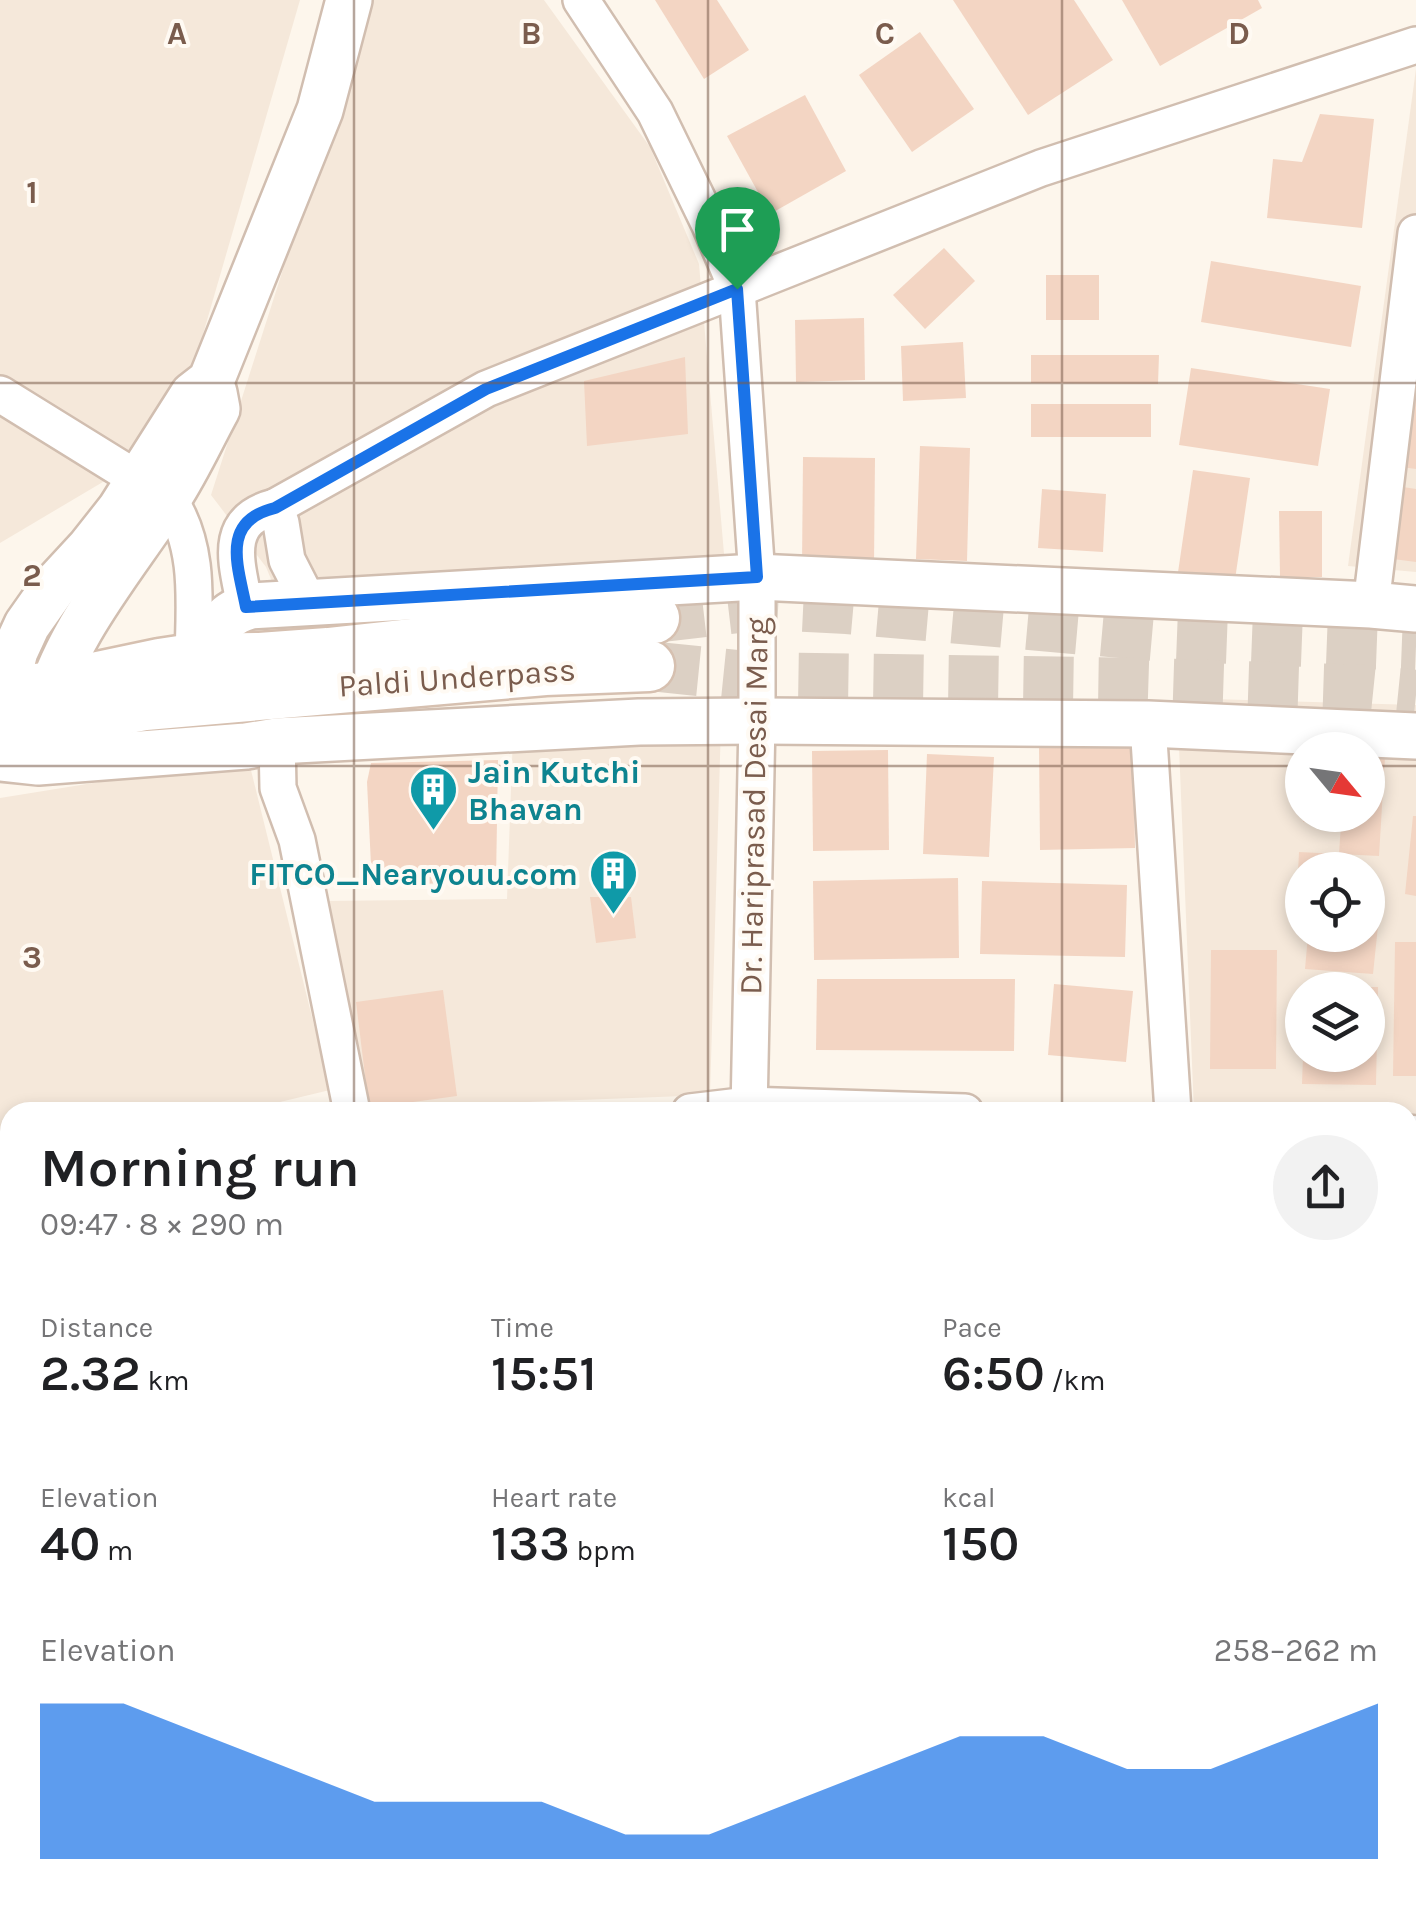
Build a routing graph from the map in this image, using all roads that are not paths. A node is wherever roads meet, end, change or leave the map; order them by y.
1 (350, 0) edge
2 (582, 0) edge
3 (1416, 45) edge
4 (1416, 233) edge
5 (737, 289) junction
6 (0, 394) edge
7 (153, 489) junction
8 (275, 508) junction
9 (757, 577) junction
10 (309, 603) junction
11 (1371, 605) junction
12 (246, 607) junction
13 (1416, 609) edge
14 (199, 659) junction
15 (271, 717) junction
16 (15, 718) edge
17 (757, 721) junction
18 (1148, 724) junction
19 (1416, 736) edge
20 (350, 1102) edge
21 (749, 1102) edge
22 (1172, 1102) edge

1 - 7 street
2 - 5 street, Dr. Hariprasad Desai Marg
3 - 5 street
4 - 11 street
5 - 8 street
5 - 9 street, Dr. Hariprasad Desai Marg
6 - 7 street
7 - 14 street
7 - 16 street
8 - 10 street
8 - 12 street
9 - 10 street
9 - 11 street
9 - 17 street, Dr. Hariprasad Desai Marg
10 - 12 street
11 - 13 street
12 - 14 street
14 - 15 main road, Paldi Underpass
14 - 16 main road, Paldi Underpass
15 - 16 main road, Paldi Underpass
15 - 17 street
15 - 20 street
17 - 18 street
17 - 21 street, Dr. Hariprasad Desai Marg
18 - 19 street
18 - 22 street

